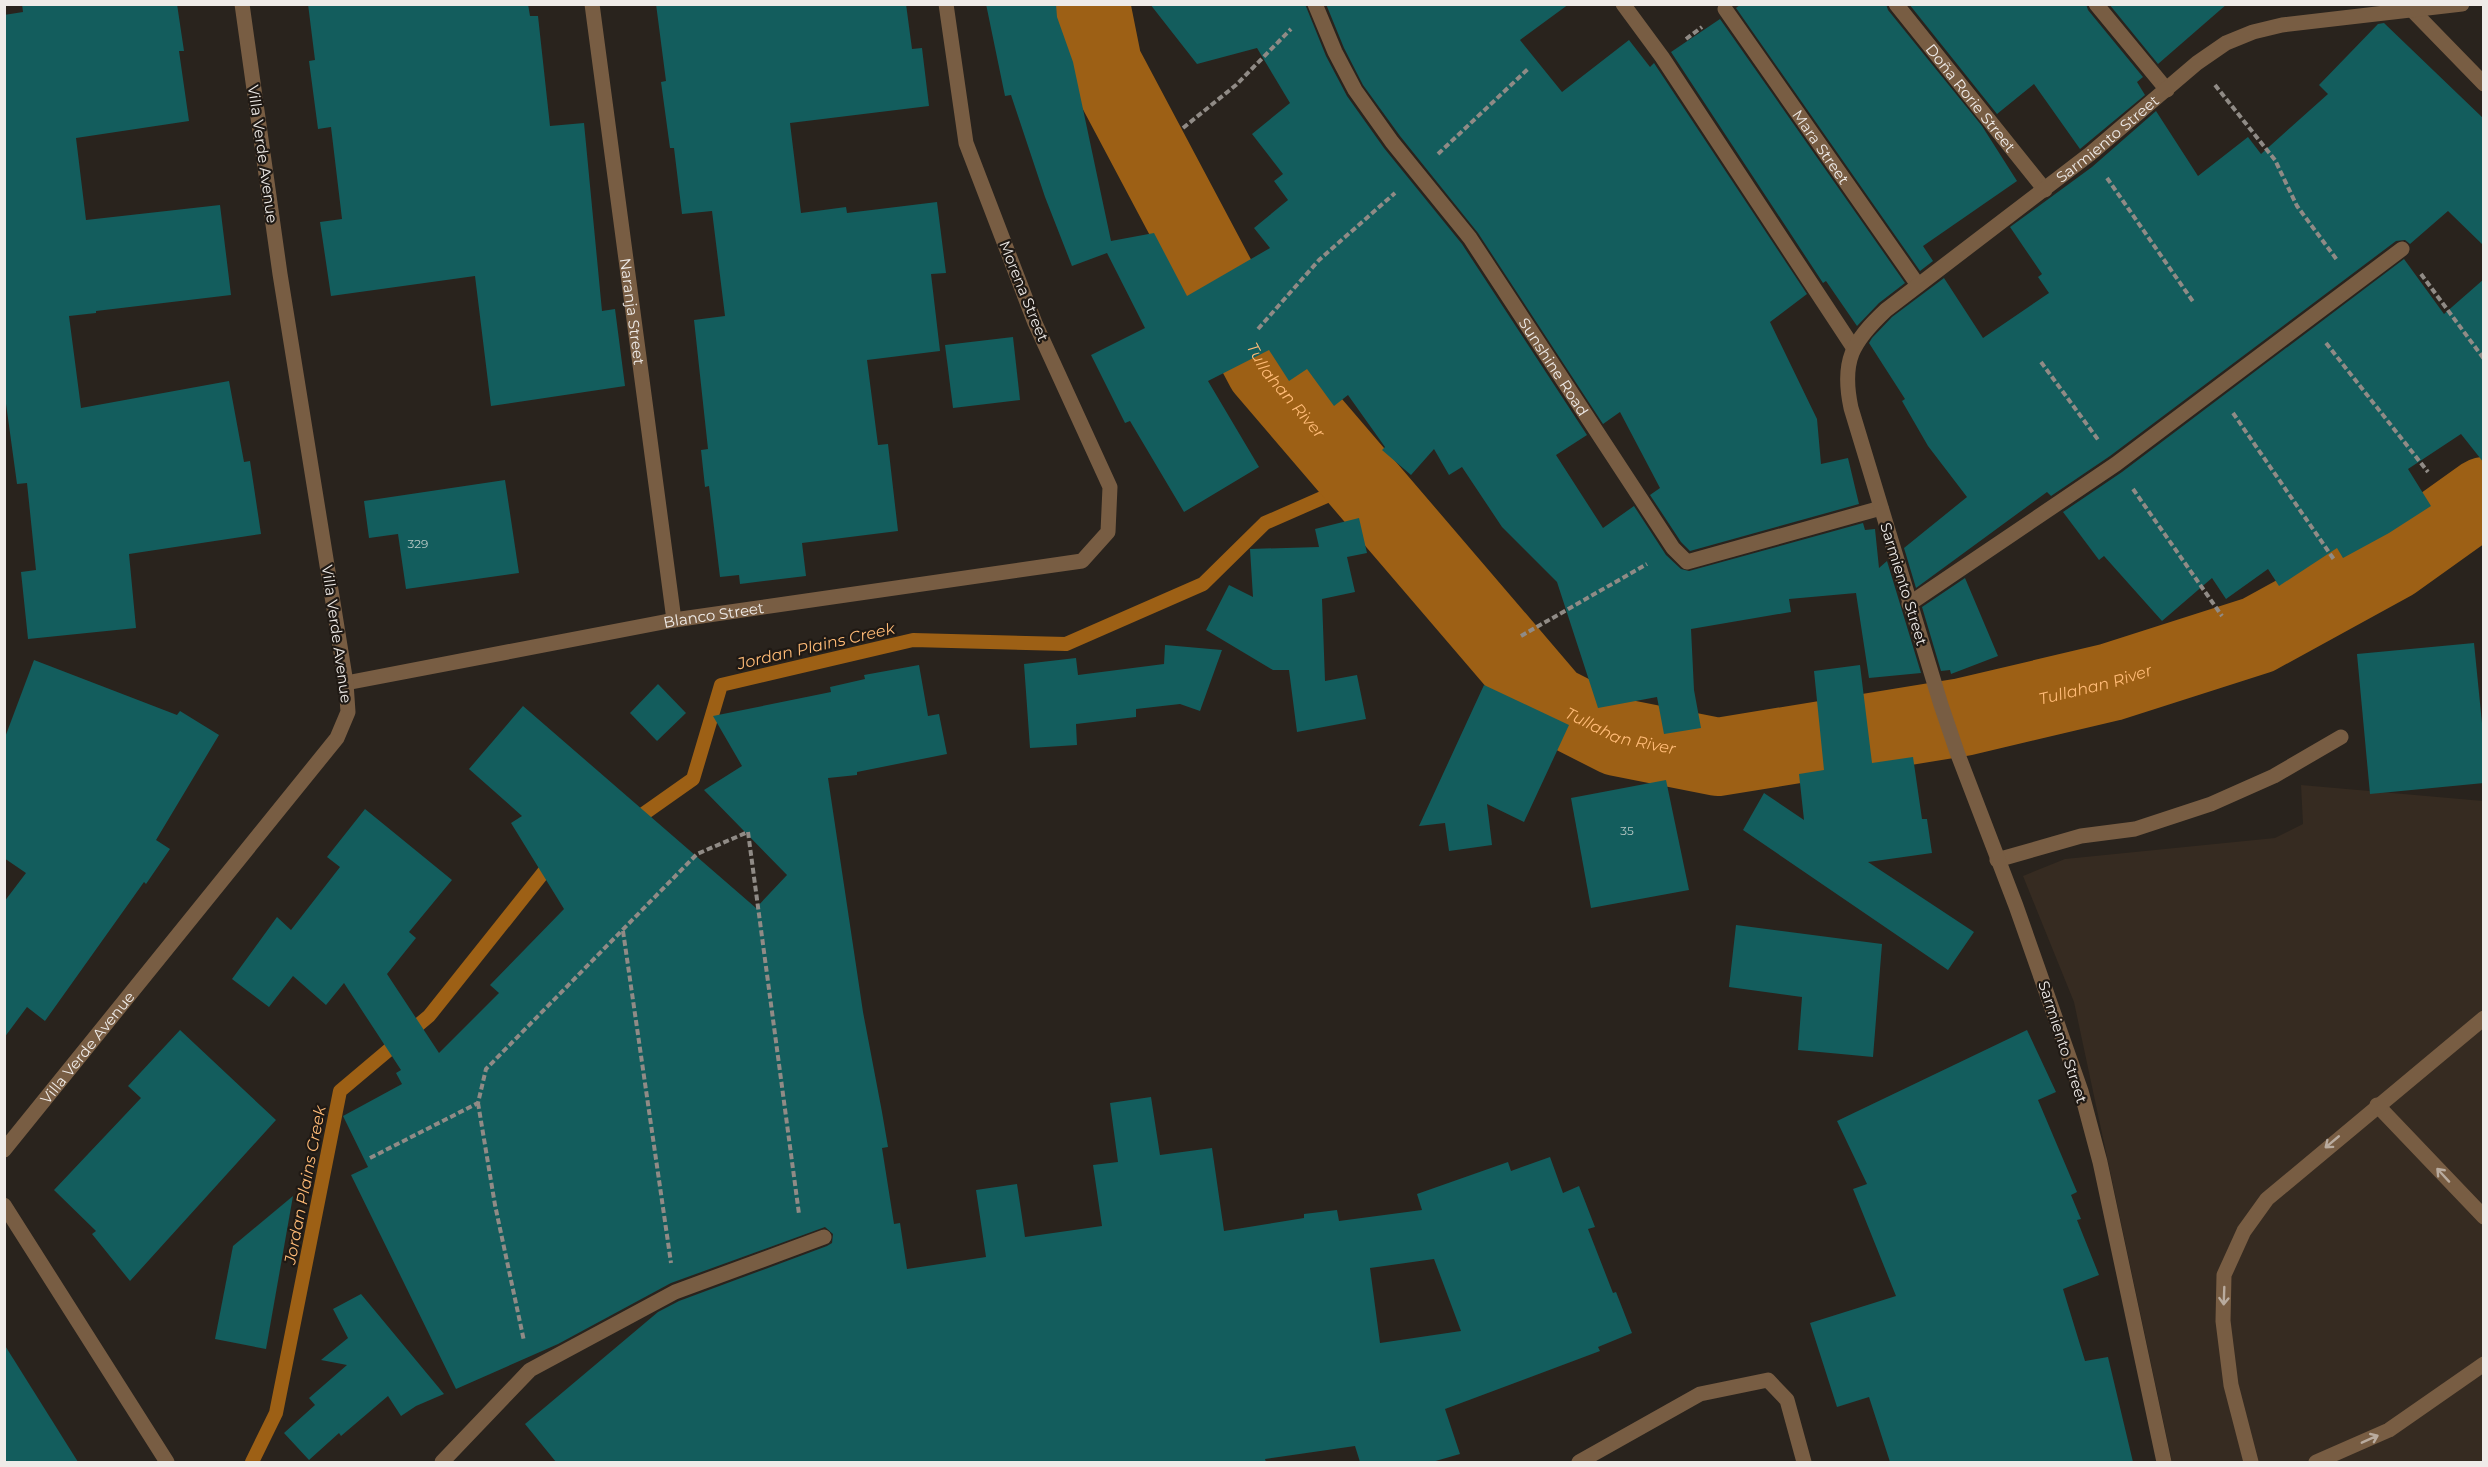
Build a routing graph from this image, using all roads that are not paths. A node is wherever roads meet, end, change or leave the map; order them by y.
1 (242, 4) edge
2 (591, 4) edge
3 (946, 4) edge
4 (1623, 4) edge
5 (1896, 4) edge
6 (2096, 4) edge
7 (2462, 4) edge
8 (1315, 5) edge
9 (2409, 8) edge
10 (1725, 9) road end
11 (2484, 84) edge
12 (2168, 90) junction
13 (2044, 190) junction
14 (2402, 249) road end
15 (1918, 285) junction
16 (1853, 347) junction
17 (1881, 508) junction
18 (1082, 561) joint
19 (1909, 604) junction
20 (674, 620) junction
21 (346, 683) junction
22 (2341, 738) dead end
23 (1997, 860) junction
24 (2484, 1018) edge
25 (2377, 1105) junction
26 (4, 1150) edge
27 (4, 1206) edge
28 (2484, 1217) edge
29 (824, 1237) dead end
30 (2484, 1364) edge
31 (167, 1462) edge
32 (442, 1462) edge
33 (1579, 1462) edge
34 (1804, 1462) edge
35 (2164, 1462) edge
36 (2251, 1462) edge
37 (2316, 1462) edge

1 - 21 street, Villa Verde Avenue
2 - 20 street, Naranja Street
3 - 18 street, Morena Street
4 - 16 street
5 - 13 street, Doña Rorie Street
6 - 12 street
7 - 9 street, Sarmiento Street
8 - 17 street, Sunshine Road
9 - 11 street
9 - 12 street, Sarmiento Street
10 - 15 street, Mara Street
12 - 13 street, Sarmiento Street
13 - 15 street, Sarmiento Street
14 - 19 street
15 - 16 street, Sarmiento Street
16 - 17 street, Sarmiento Street
17 - 19 street, Sarmiento Street
18 - 20 street, Blanco Street
19 - 23 street, Sarmiento Street
20 - 21 street, Blanco Street
21 - 26 street, Villa Verde Avenue
22 - 23 street
23 - 35 street, Sarmiento Street
24 - 25 street
28 -> 25 street
25 -> 36 street
27 - 31 street
29 - 32 street
37 -> 30 street
33 - 34 street

